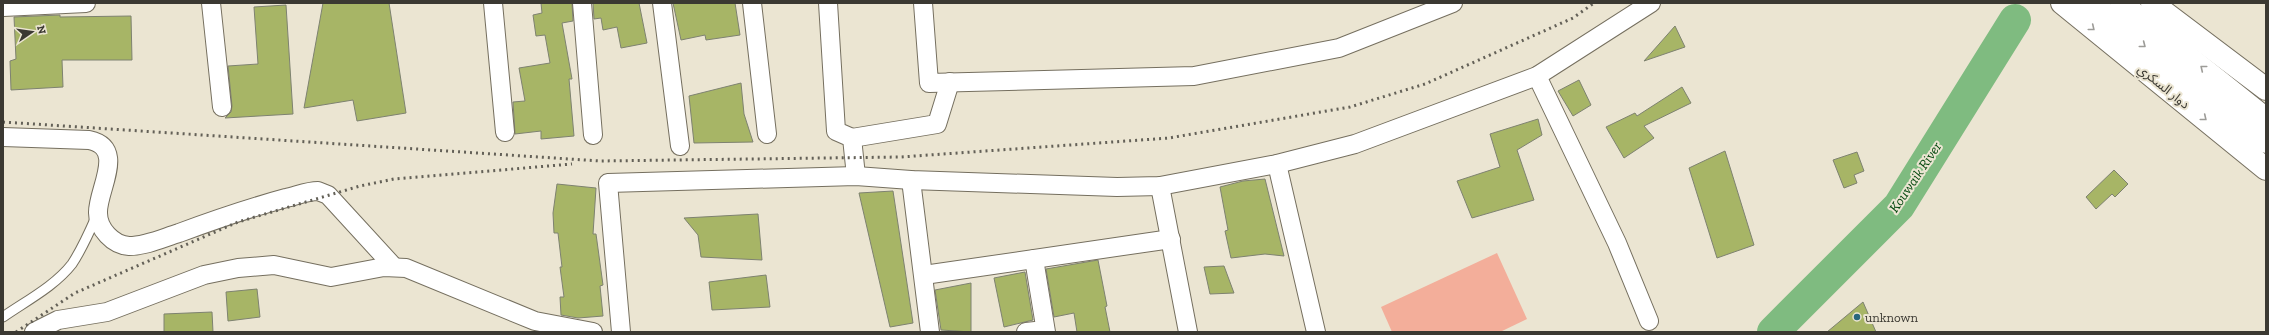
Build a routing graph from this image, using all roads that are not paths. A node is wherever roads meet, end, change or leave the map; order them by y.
1 (86, 3) edge
2 (211, 3) edge
3 (493, 3) edge
4 (582, 3) edge
5 (662, 3) edge
6 (752, 3) edge
7 (828, 3) edge
8 (923, 3) edge
9 (1453, 3) edge
10 (1650, 3) edge
11 (2062, 3) edge
12 (2091, 3) edge
13 (2121, 3) edge
14 (2152, 3) edge
15 (59, 4) edge
16 (3, 7) edge
17 (1537, 76) junction
18 (950, 82) junction
19 (2266, 89) edge
20 (222, 107) dead end
21 (2266, 119) edge
22 (505, 132) dead end
23 (767, 134) dead end
24 (593, 135) dead end
25 (3, 137) edge
26 (852, 138) junction
27 (2266, 142) edge
28 (680, 146) dead end
29 (1277, 164) junction
30 (2266, 169) edge
31 (856, 176) junction
32 (912, 180) junction
33 (1160, 186) junction
34 (98, 214) junction
35 (1170, 239) junction
36 (1034, 259) junction
37 (394, 267) junction
38 (924, 275) junction
39 (3, 317) edge
40 (1649, 321) dead end
41 (1046, 331) edge
42 (34, 332) edge
43 (593, 332) edge
44 (621, 332) edge
45 (930, 332) edge
46 (1026, 332) edge
47 (1188, 332) edge
48 (1316, 332) edge

1 - 15 street
2 - 20 street
3 - 22 street
4 - 24 street
5 - 28 street
6 - 23 street
7 - 26 street
8 - 18 street
9 - 18 street
10 - 17 street
11 -> 30 main road, دوار السكري
12 -> 27 main road
21 -> 13 main road
14 - 19 main road
15 - 16 street
17 - 29 street
17 - 40 street
18 - 26 street
25 - 34 street
26 - 31 street
29 - 33 street
29 - 48 street
31 - 32 street
31 - 44 street
32 - 33 street
32 - 38 street
33 - 35 street
34 - 37 street
34 - 39 lane
35 - 36 street
35 - 47 street
36 - 38 street
36 - 41 street
37 - 42 street
37 - 43 street
38 - 45 street
41 - 46 street

